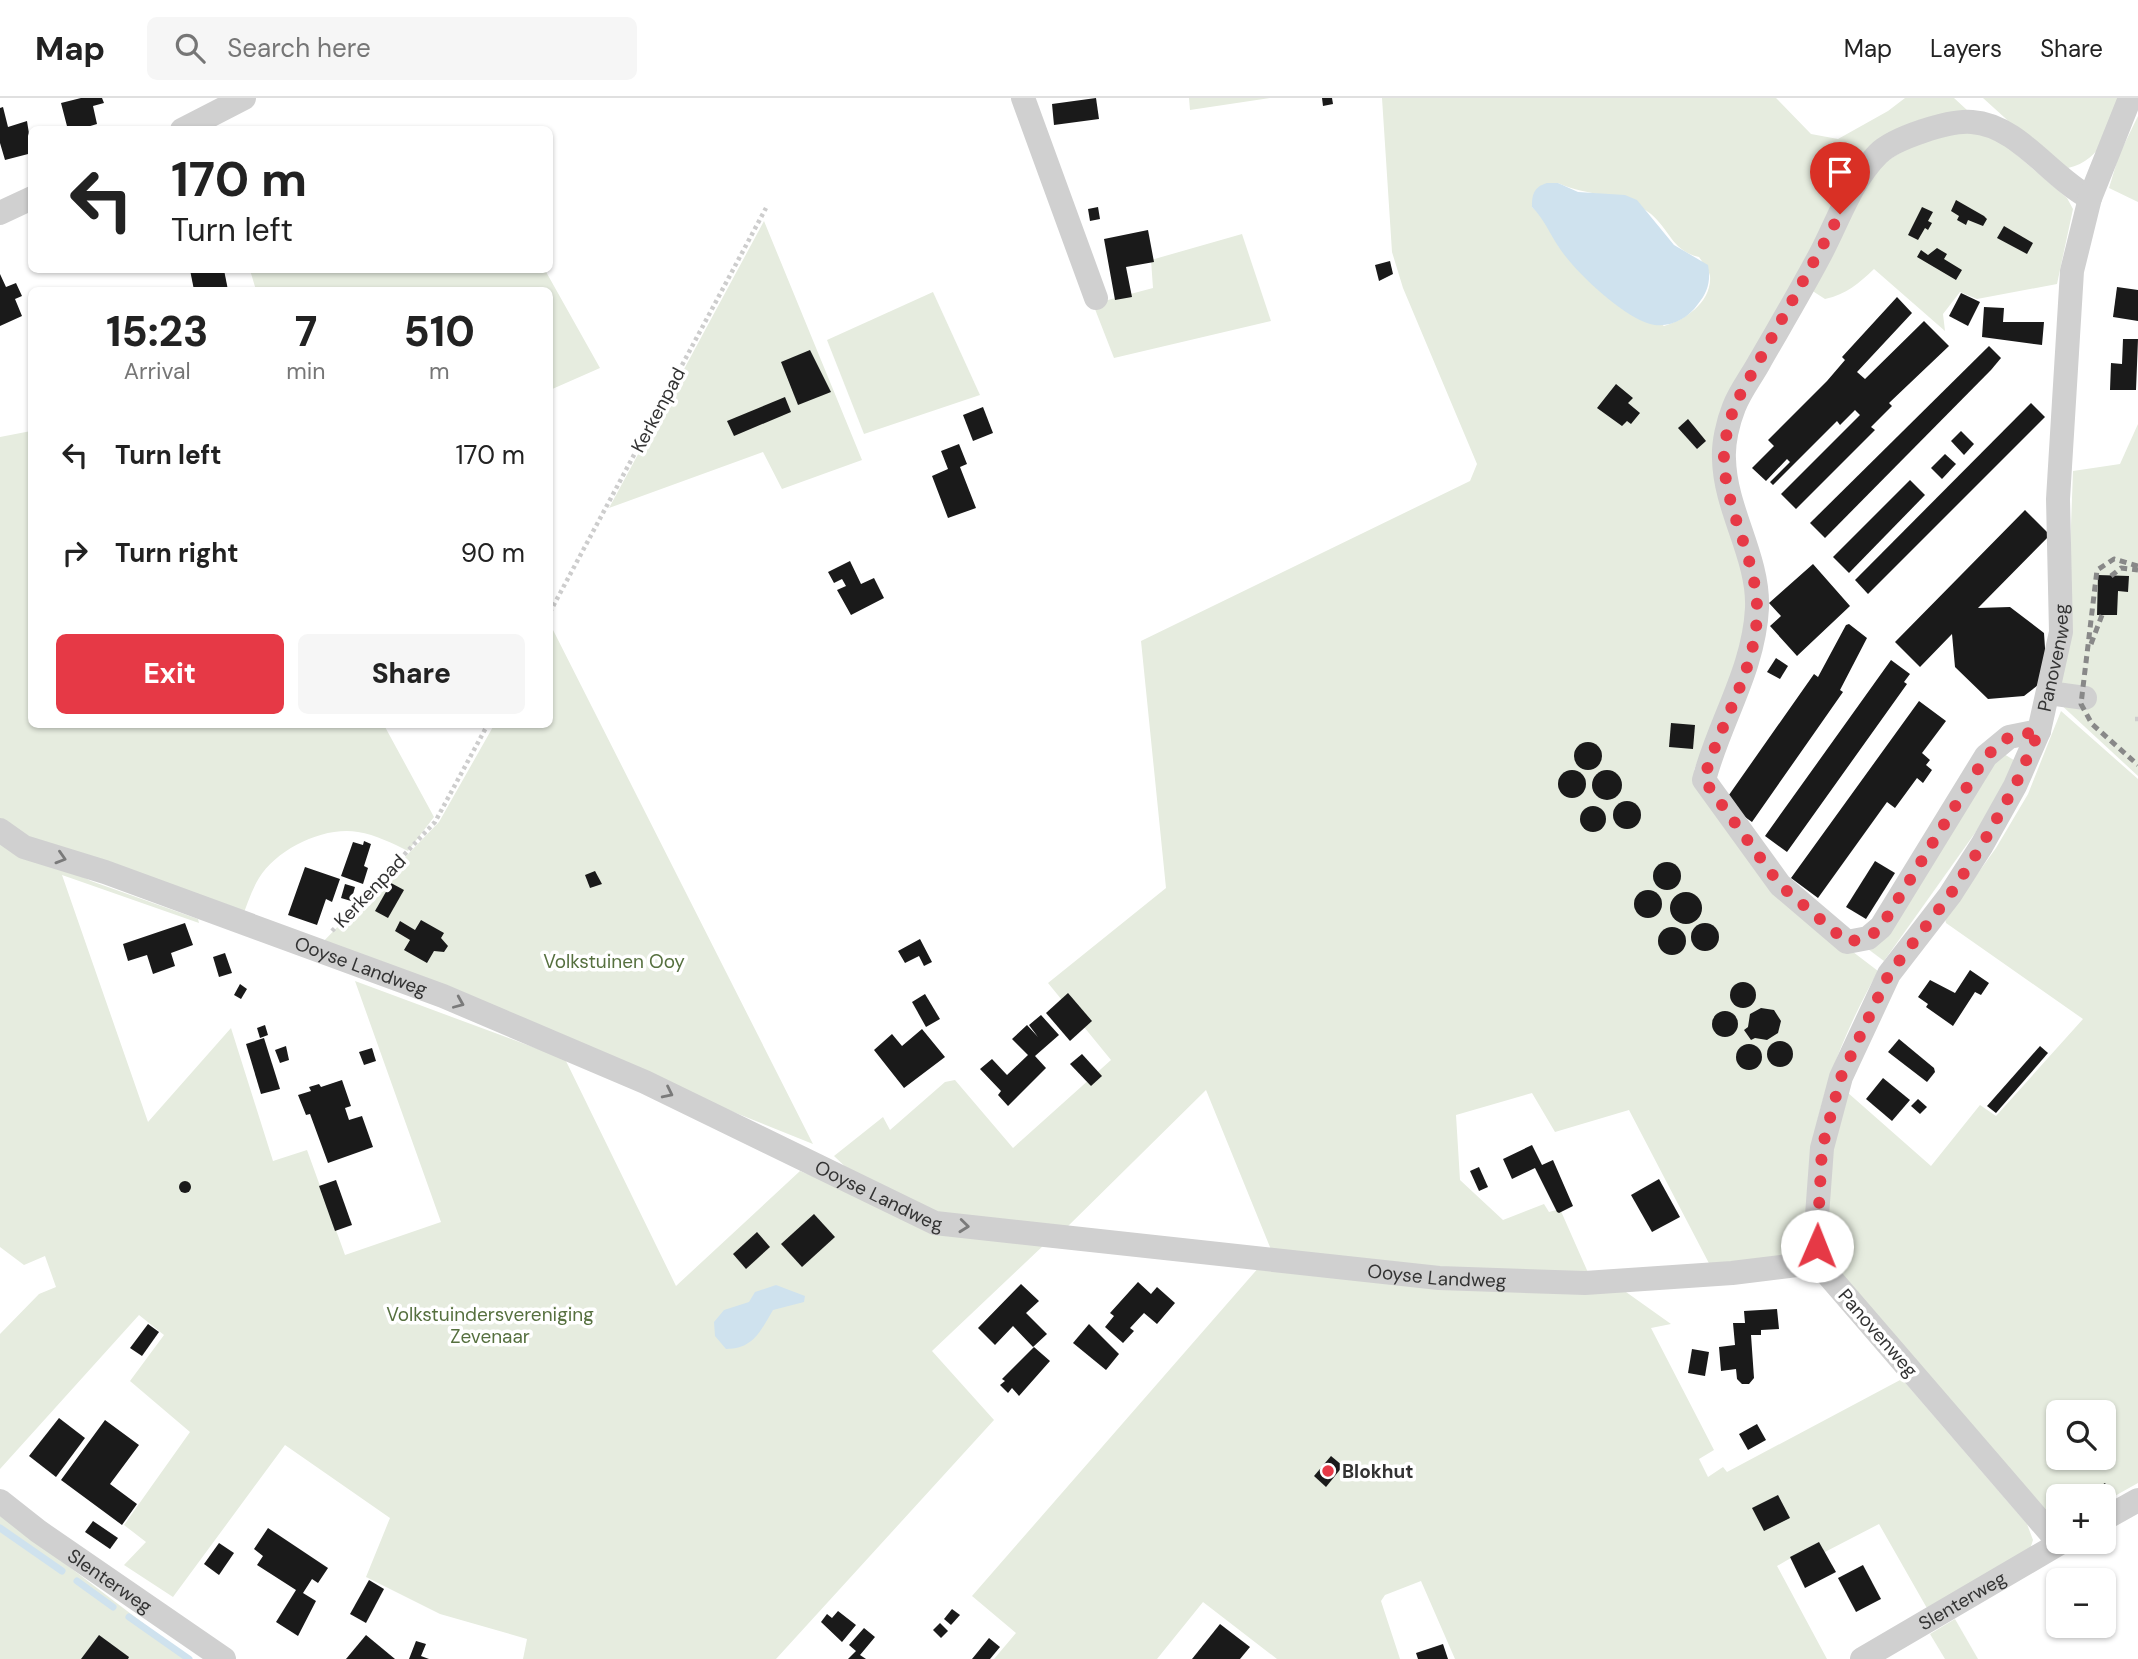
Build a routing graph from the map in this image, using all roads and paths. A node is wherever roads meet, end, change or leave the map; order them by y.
1 (244, 98) edge
2 (1023, 98) edge
3 (2130, 98) edge
4 (190, 126) edge
5 (2090, 198) junction
6 (28, 200) edge
7 (766, 208) dead end
8 (0, 213) edge
9 (1096, 298) dead end
10 (553, 606) edge
11 (2049, 693) junction
12 (2085, 698) dead end
13 (486, 728) edge
14 (2039, 731) junction
15 (0, 830) edge
16 (314, 949) junction
17 (1821, 1262) junction
18 (2138, 1500) edge
19 (0, 1501) edge
20 (2116, 1512) edge
21 (2046, 1527) edge
22 (2046, 1551) edge
23 (224, 1659) edge
24 (1862, 1659) edge

1 - 4 street
2 - 9 street
3 - 5 street, Panovenweg
5 - 11 street, Panovenweg
5 - 14 street
6 - 8 street
7 - 10 path, Kerkenpad
11 - 12 street
11 - 14 street, Panovenweg
13 - 16 path, Kerkenpad
14 - 17 street, Panovenweg
15 -> 16 street, Ooyse Landweg
16 -> 17 street, Ooyse Landweg
17 - 21 street, Panovenweg
18 - 20 street
19 - 23 street, Slenterweg
22 - 24 street, Slenterweg

